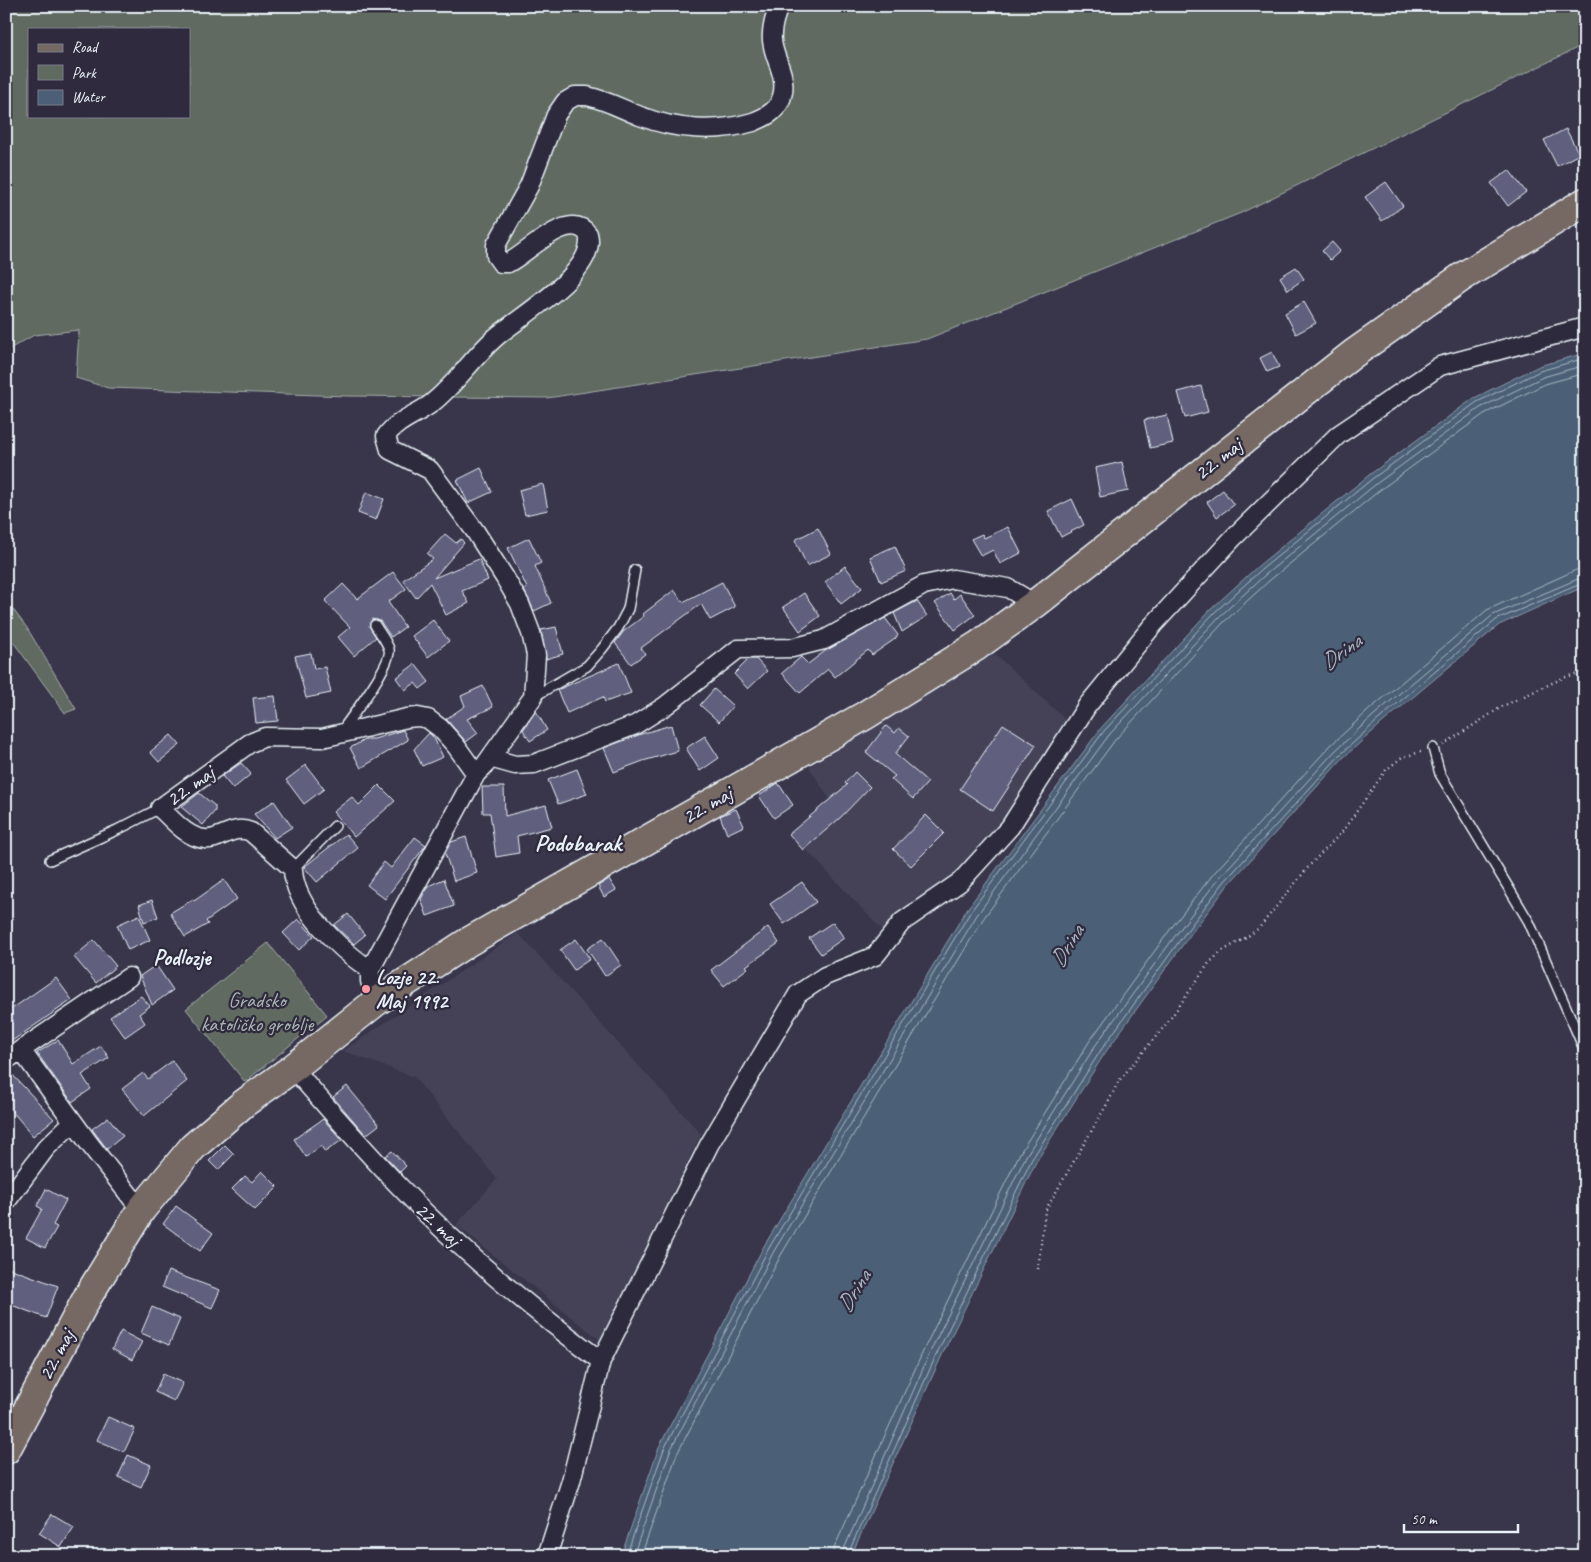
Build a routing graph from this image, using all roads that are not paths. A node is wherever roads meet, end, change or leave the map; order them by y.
1 (779, 6) edge
2 (1585, 202) edge
3 (1585, 327) edge
4 (635, 570) dead end
5 (1034, 604) junction
6 (375, 624) dead end
7 (533, 697) junction
8 (340, 734) junction
9 (1433, 748) road end
10 (490, 758) junction
11 (476, 774) junction
12 (160, 808) junction
13 (335, 826) dead end
14 (50, 860) dead end
15 (293, 869) junction
16 (370, 970) junction
17 (129, 977) dead end
18 (377, 1001) junction
19 (21, 1050) junction
20 (1585, 1051) edge
21 (6, 1060) edge
22 (293, 1068) junction
23 (73, 1122) junction
24 (6, 1202) edge
25 (141, 1210) junction
26 (601, 1361) junction
27 (6, 1450) edge
28 (547, 1556) edge

1 - 7 street
2 - 5 main road, 22. maj
3 - 26 street
4 - 7 lane
5 - 10 street
5 - 18 main road, 22. maj
6 - 8 lane
7 - 10 street
8 - 11 street, 22. maj
8 - 12 street, 22. maj
9 - 20 lane
10 - 11 street
11 - 16 street
12 - 14 lane
12 - 15 street, 22. maj
13 - 15 lane
15 - 16 street
16 - 18 street
17 - 19 street
18 - 22 main road, 22. maj
19 - 21 street
19 - 23 street
22 - 25 main road, 22. maj
22 - 26 street, 22. maj
23 - 24 street
23 - 25 street
25 - 27 main road, 22. maj
26 - 28 street

